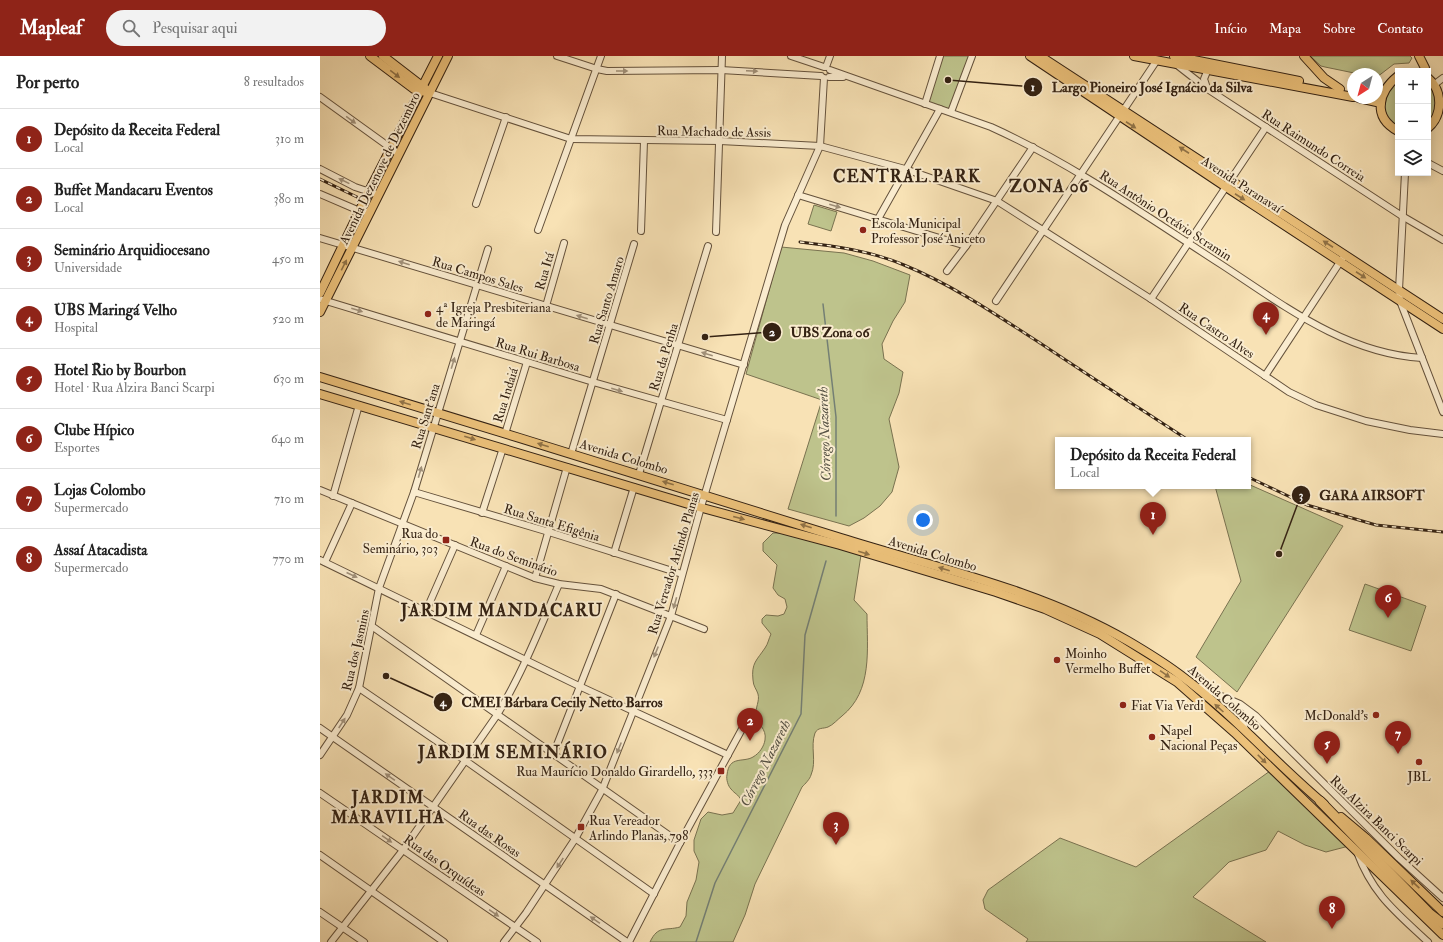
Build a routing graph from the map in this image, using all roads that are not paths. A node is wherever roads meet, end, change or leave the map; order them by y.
1 (370, 56) edge
2 (383, 56) edge
3 (438, 56) edge
4 (448, 56) edge
5 (557, 56) edge
6 (601, 56) edge
7 (722, 56) edge
8 (791, 56) edge
9 (830, 56) edge
10 (940, 56) edge
11 (972, 56) edge
12 (1030, 56) edge
13 (1040, 56) edge
14 (1134, 56) edge
15 (1304, 56) edge
16 (1419, 56) edge
17 (1202, 58) edge
18 (1157, 60) junction
19 (1174, 60) edge
20 (1425, 68) edge
21 (597, 69) junction
22 (1208, 69) junction
23 (721, 70) junction
24 (826, 73) junction
25 (1443, 78) edge
26 (1395, 79) edge
27 (1431, 81) edge
28 (1435, 84) junction
29 (421, 89) junction
30 (1340, 89) junction
31 (1209, 90) junction
32 (1347, 90) edge
33 (1383, 90) edge
34 (430, 93) junction
35 (1347, 96) edge
36 (320, 97) edge
37 (925, 104) junction
38 (1381, 104) edge
39 (1442, 108) edge
40 (940, 109) junction
41 (951, 112) junction
42 (1121, 114) junction
43 (506, 117) junction
44 (1431, 125) edge
45 (1266, 127) junction
46 (1395, 129) edge
47 (571, 139) junction
48 (644, 141) junction
49 (720, 141) junction
50 (820, 146) junction
51 (1032, 147) junction
52 (391, 149) junction
53 (399, 154) junction
54 (1431, 165) edge
55 (320, 169) edge
56 (905, 170) junction
57 (1443, 171) edge
58 (1082, 174) junction
59 (1405, 176) edge
60 (1228, 184) junction
61 (368, 191) junction
62 (320, 194) edge
63 (379, 195) junction
64 (798, 195) junction
65 (997, 201) junction
66 (476, 204) dead end
67 (359, 210) junction
68 (371, 211) junction
69 (1402, 216) junction
70 (878, 219) junction
71 (538, 230) dead end
72 (1043, 230) junction
73 (641, 231) dead end
74 (716, 232) dead end
75 (320, 238) edge
76 (1443, 240) edge
77 (564, 242) dead end
78 (634, 244) dead end
79 (1189, 244) junction
80 (344, 245) junction
81 (708, 246) dead end
82 (966, 246) junction
83 (353, 248) junction
84 (488, 249) dead end
85 (1345, 254) junction
86 (1341, 262) junction
87 (948, 271) dead end
88 (477, 285) junction
89 (1399, 290) junction
90 (320, 292) edge
91 (1151, 299) junction
92 (323, 300) edge
93 (996, 301) dead end
94 (1400, 301) junction
95 (546, 306) junction
96 (320, 312) edge
97 (1304, 318) junction
98 (1443, 319) edge
99 (610, 325) junction
100 (1443, 328) edge
101 (459, 342) junction
102 (679, 346) junction
103 (1422, 358) junction
104 (527, 362) junction
105 (744, 365) junction
106 (1265, 376) junction
107 (320, 377) edge
108 (593, 382) junction
109 (320, 394) edge
110 (661, 403) junction
111 (359, 405) junction
112 (1443, 412) edge
113 (437, 414) junction
114 (727, 420) junction
115 (433, 427) junction
116 (505, 434) junction
117 (1443, 434) edge
118 (503, 448) junction
119 (571, 454) junction
120 (606, 464) junction
121 (567, 467) junction
122 (639, 474) junction
123 (601, 477) junction
124 (634, 487) junction
125 (320, 490) edge
126 (414, 492) junction
127 (705, 494) junction
128 (333, 496) junction
129 (352, 503) junction
130 (701, 507) junction
131 (482, 513) junction
132 (403, 524) junction
133 (549, 532) junction
134 (455, 545) junction
135 (614, 553) junction
136 (323, 561) edge
137 (506, 566) junction
138 (682, 574) junction
139 (535, 578) junction
140 (559, 584) junction
141 (379, 588) junction
142 (616, 594) junction
143 (426, 611) junction
144 (671, 616) junction
145 (373, 627) junction
146 (704, 629) dead end
147 (476, 635) junction
148 (526, 660) junction
149 (1180, 674) junction
150 (579, 686) junction
151 (359, 688) junction
152 (633, 712) junction
153 (497, 715) junction
154 (1256, 716) junction
155 (320, 728) edge
156 (742, 729) dead end
157 (1246, 732) junction
158 (333, 737) junction
159 (320, 755) edge
160 (553, 755) junction
161 (728, 755) junction
162 (466, 760) junction
163 (602, 790) junction
164 (320, 793) edge
165 (1320, 801) junction
166 (434, 807) junction
167 (575, 839) junction
168 (680, 843) junction
169 (1354, 847) junction
170 (403, 850) junction
171 (320, 855) edge
172 (545, 886) junction
173 (372, 891) junction
174 (654, 894) junction
175 (1443, 898) edge
176 (320, 912) edge
177 (1443, 912) edge
178 (1443, 925) edge
179 (342, 927) junction
180 (515, 927) junction
181 (1443, 935) edge
182 (331, 942) edge
183 (364, 942) edge
184 (444, 942) edge
185 (504, 942) edge
186 (537, 942) edge
187 (628, 942) edge
188 (1428, 942) edge

1 -> 29 main road
2 - 29 main road
3 - 29 main road, Avenida Dezenove de Dezembro
4 - 34 main road, Avenida Dezenove de Dezembro
5 - 21 street
6 - 21 street
7 - 23 street
8 - 24 street, Rua Antônio Octávio Scramin
9 - 24 street
10 - 37 street
11 - 41 street
12 - 42 main road, Avenida Paranavaí
13 - 42 main road, Avenida Paranavaí
14 - 18 main road
15 - 30 main road
16 - 20 main road
17 - 19 main road
17 - 30 main road
18 - 19 main road
18 - 42 street
19 - 22 main road
19 - 31 street, Rua Raimundo Correia
21 -> 23 street
21 - 47 street
22 - 31 street
22 - 35 main road
23 -> 24 street
23 - 49 street
24 - 37 street, Rua Antônio Octávio Scramin
24 - 50 street
25 - 28 street
26 - 33 main road
27 - 28 main road
28 - 39 main road
29 - 34 main road
29 - 52 main road, Avenida Dezenove de Dezembro
30 - 32 main road
31 - 45 street, Rua Raimundo Correia
34 - 43 street, Rua Machado de Assis
34 - 53 main road, Avenida Dezenove de Dezembro
36 -> 52 street
37 - 40 street, Rua Antônio Octávio Scramin
38 - 46 main road
39 - 44 main road
40 - 41 street, Rua Antônio Octávio Scramin
40 - 56 street
41 - 51 street, Rua Antônio Octávio Scramin
42 - 58 street
42 - 60 main road, Avenida Paranavaí
43 - 47 street, Rua Machado de Assis
43 - 66 street
45 - 60 street
45 - 69 street, Rua Raimundo Correia
47 - 48 street, Rua Machado de Assis
47 - 71 street
48 - 49 street, Rua Machado de Assis
48 - 73 street
49 - 50 street, Rua Machado de Assis
49 - 74 street
50 - 56 street, Rua Machado de Assis
50 - 64 street, Rua Vereador Arlindo Planas
51 - 58 street, Rua Antônio Octávio Scramin
51 - 65 street
52 - 53 street
52 - 61 main road, Avenida Dezenove de Dezembro
53 - 63 main road, Avenida Dezenove de Dezembro
54 - 57 street
61 -> 55 street
56 - 65 street, Rua Machado de Assis
56 - 70 street
58 - 72 street
58 - 79 street, Rua Antônio Octávio Scramin
59 - 69 street
60 - 79 street
85 -> 60 main road, Avenida Paranavaí
60 -> 86 main road, Avenida Paranavaí
61 - 63 street
61 - 67 main road, Avenida Dezenove de Dezembro
62 - 67 street
63 - 68 main road, Avenida Dezenove de Dezembro
64 -> 70 street
64 - 105 street, Rua Vereador Arlindo Planas
65 - 72 street, Rua Castro Alves
65 - 82 street
67 - 68 street
67 - 80 main road, Avenida Dezenove de Dezembro
68 - 83 main road, Avenida Dezenove de Dezembro
69 - 76 street, Rua Raimundo Correia
69 - 89 street
70 - 82 street
72 - 91 street, Rua Castro Alves
72 - 93 street
75 - 80 street, Rua Campos Sales
77 - 95 street, Rua Itá
78 - 99 street, Rua Santo Amaro
79 - 91 street
79 - 97 street, Rua Antônio Octávio Scramin
80 - 83 street, Rua Campos Sales
80 - 90 main road, Avenida Dezenove de Dezembro
81 - 102 street, Rua da Penha
82 - 87 street
88 -> 83 street, Rua Campos Sales
92 -> 83 main road, Avenida Dezenove de Dezembro
84 - 88 street, Rua Sant'ana
85 - 86 street
85 - 89 main road, Avenida Paranavaí
86 -> 94 main road, Avenida Paranavaí
86 - 97 street
88 - 95 street, Rua Campos Sales
88 - 101 street, Rua Sant'ana
89 - 94 street
89 - 98 main road, Avenida Paranavaí
91 - 106 street, Rua Castro Alves
92 - 96 main road, Avenida Dezenove de Dezembro
92 -> 101 street, Rua Rui Barbosa
94 - 100 main road, Avenida Paranavaí
94 - 103 street
99 -> 95 street, Rua Campos Sales
97 - 103 street, Rua Antônio Octávio Scramin
97 - 106 street
99 - 102 street, Rua Campos Sales
99 - 108 street, Rua Santo Amaro
101 - 104 street, Rua Rui Barbosa
113 -> 101 street, Rua Sant'ana
105 -> 102 street, Rua Campos Sales
102 - 110 street, Rua da Penha
103 - 112 street
104 - 108 street, Rua Rui Barbosa
104 - 116 street, Rua Indaiá
105 - 114 street, Rua Vereador Arlindo Planas
106 - 117 street, Rua Castro Alves
113 -> 107 main road, Avenida Colombo
108 -> 110 street, Rua Rui Barbosa
108 - 119 street, Rua Santo Amaro
109 - 111 main road, Avenida Colombo
110 - 114 street, Rua Rui Barbosa
110 - 122 street, Rua da Penha
111 - 115 main road, Avenida Colombo
111 - 128 street
113 - 115 street, Rua Sant'ana
113 - 116 main road, Avenida Colombo
114 - 127 street, Rua Vereador Arlindo Planas
115 -> 118 main road, Avenida Colombo
126 -> 115 street, Rua Sant'ana
119 -> 116 main road, Avenida Colombo
118 - 121 main road, Avenida Colombo
118 - 131 street
119 - 120 main road, Avenida Colombo
120 - 122 main road, Avenida Colombo
120 - 123 main road
121 - 123 main road, Avenida Colombo
121 - 133 street
127 -> 122 main road, Avenida Colombo
123 - 124 main road, Avenida Colombo
124 - 130 main road, Avenida Colombo
124 - 135 street
125 - 128 street, Rua do Seminário
126 - 131 street, Rua Santa Efigênia
126 - 132 street, Rua Sant'ana
127 - 130 street, Rua Vereador Arlindo Planas
149 -> 127 main road, Avenida Colombo
128 - 129 street, Rua do Seminário
129 - 132 street, Rua do Seminário
129 - 136 street
130 - 138 street, Rua Vereador Arlindo Planas
130 -> 169 main road, Avenida Colombo
131 - 133 street, Rua Santa Efigênia
132 - 134 street, Rua do Seminário
132 - 141 street, Rua Sant'ana
133 - 135 street, Rua Santa Efigênia
133 - 139 street
134 - 137 street, Rua do Seminário
134 - 143 street
135 - 138 street, Rua Santa Efigênia
136 -> 141 street
137 - 139 street, Rua do Seminário
137 - 147 street
138 -> 144 street, Rua Vereador Arlindo Planas
139 - 140 street, Rua do Seminário
140 - 142 street, Rua do Seminário
140 - 148 street
141 - 143 street
141 - 145 street, Rua dos Jasmins
142 - 144 street, Rua do Seminário
142 - 150 street
143 - 147 street
144 - 146 street, Rua do Seminário
144 -> 152 street, Rua Vereador Arlindo Planas
145 - 151 street, Rua dos Jasmins
145 - 153 street
147 - 148 street
148 - 150 street
148 - 153 street
149 - 154 street, Rua Alzira Banci Scarpi
157 -> 149 main road, Avenida Colombo
150 - 152 street
150 - 160 street
158 -> 151 street, Rua dos Jasmins
151 - 162 street
152 - 161 street
152 -> 163 street, Rua Vereador Arlindo Planas
153 - 160 street
153 - 162 street
154 - 157 street
154 - 175 street, Rua Alzira Banci Scarpi
155 - 158 street, Rua das Rosas
156 - 161 street
157 - 165 main road, Avenida Colombo
158 - 159 street, Rua dos Jasmins
166 -> 158 street, Rua das Rosas
160 - 163 street
161 - 168 street
162 - 166 street
162 - 167 street
163 - 167 street, Rua Vereador Arlindo Planas
163 - 168 street
164 -> 170 street, Rua das Orquídeas
177 -> 165 main road
165 - 178 highway, Avenida Colombo
166 - 170 street
166 - 172 street, Rua das Rosas
167 -> 172 street, Rua Vereador Arlindo Planas
167 - 174 street
168 - 174 street
169 - 181 main road, Avenida Colombo
169 - 188 street
170 - 173 street
170 -> 180 street, Rua das Orquídeas
171 - 173 street
172 - 180 street, Rua Vereador Arlindo Planas
187 -> 172 street, Rua das Rosas
173 - 179 street
173 - 184 street
174 - 187 street
176 - 179 street
179 - 182 street
179 - 183 street
180 - 185 street, Rua Vereador Arlindo Planas
180 - 186 street, Rua das Orquídeas

